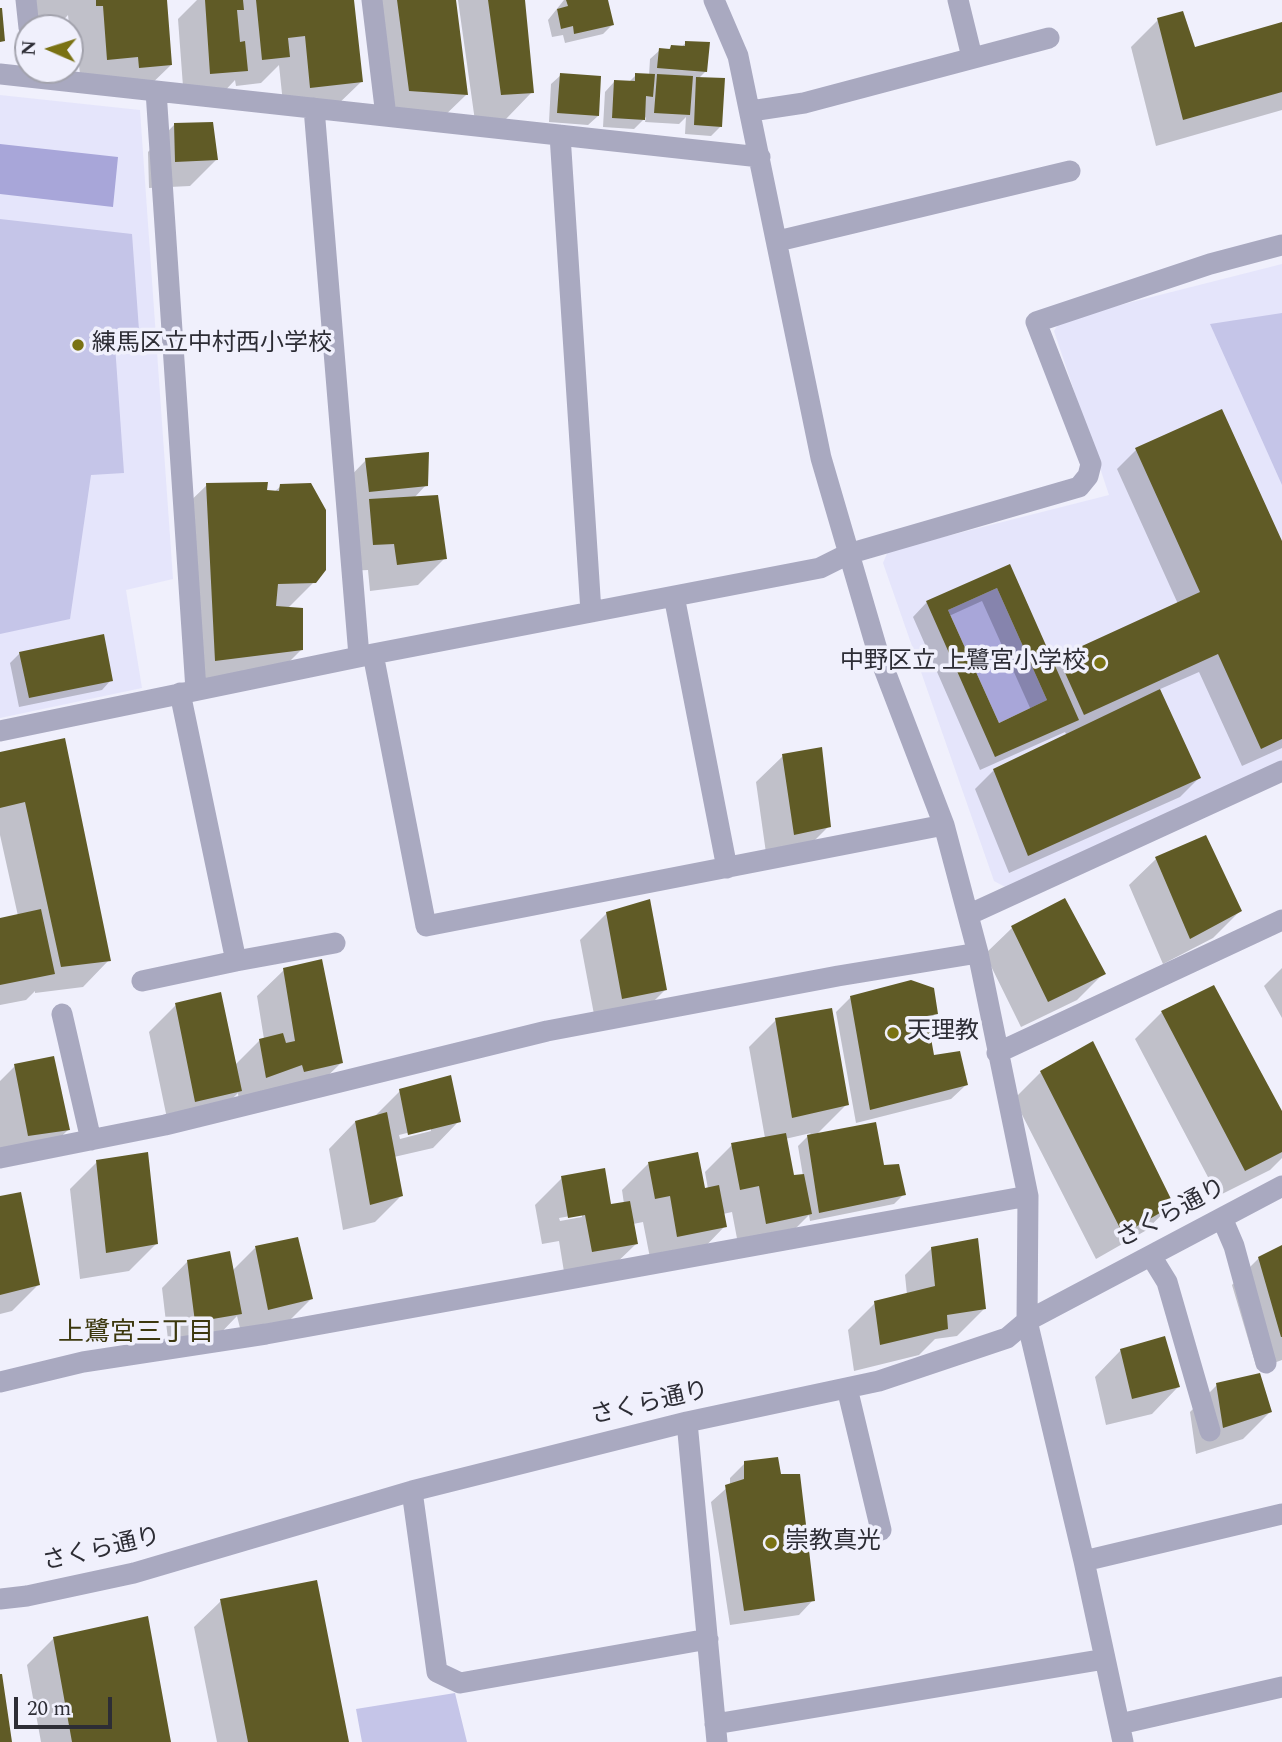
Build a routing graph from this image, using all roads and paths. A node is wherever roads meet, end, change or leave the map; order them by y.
1 (372, 0) edge
2 (714, 0) edge
3 (958, 0) edge
4 (1049, 38) dead end
5 (972, 57) junction
6 (84, 81) edge
7 (156, 91) junction
8 (314, 108) junction
9 (751, 111) junction
10 (386, 116) junction
11 (560, 135) junction
12 (760, 157) junction
13 (1070, 171) dead end
14 (778, 241) junction
15 (1282, 245) edge
16 (848, 554) junction
17 (674, 596) junction
18 (591, 612) junction
19 (366, 655) junction
20 (188, 692) junction
21 (0, 731) edge
22 (1282, 771) edge
23 (944, 825) junction
24 (727, 868) junction
25 (968, 915) junction
26 (1282, 920) edge
27 (335, 943) dead end
28 (978, 953) junction
29 (236, 961) junction
30 (142, 981) dead end
31 (62, 1014) dead end
32 (997, 1053) junction
33 (91, 1140) junction
34 (0, 1158) edge
35 (1282, 1186) edge
36 (1028, 1196) junction
37 (1222, 1218) junction
38 (1151, 1256) junction
39 (1027, 1321) junction
40 (1266, 1363) dead end
41 (0, 1382) edge
42 (847, 1388) junction
43 (687, 1422) junction
44 (1210, 1431) dead end
45 (412, 1491) junction
46 (1282, 1514) edge
47 (881, 1530) dead end
48 (1084, 1561) junction
49 (0, 1599) edge
50 (708, 1639) junction
51 (1105, 1659) junction
52 (1282, 1687) edge
53 (716, 1733) edge
54 (1122, 1733) edge

1 - 10 street
2 - 9 street
3 - 5 street
4 - 5 street
5 - 9 street
6 - 7 street
7 - 8 street
7 - 20 street
8 - 10 street
8 - 19 street
9 - 12 street
10 - 11 street
11 - 12 street
11 - 18 street
12 - 14 street
13 - 14 street
14 - 16 street
15 - 16 street
16 - 17 street
16 - 23 street
17 - 18 street
17 - 24 street
18 - 19 street
19 - 20 street
19 - 24 street
20 - 21 street
20 - 29 street
22 - 25 street
23 - 24 street
23 - 25 street
25 - 28 street
26 - 32 street
27 - 29 street
28 - 32 street
28 - 33 street
29 - 30 street
31 - 33 street
32 - 36 street
33 - 34 street
35 - 37 street, さくら通り
36 - 39 street
36 - 41 street
37 - 38 street, さくら通り
37 - 40 street
38 - 39 street, さくら通り
38 - 44 street
39 - 42 street, さくら通り
39 - 48 street
42 - 43 street, さくら通り
42 - 47 street
43 - 45 street, さくら通り
43 - 50 street
45 - 49 street, さくら通り
45 - 50 street
46 - 48 street
48 - 51 street
50 - 53 street
51 - 53 street
51 - 54 street
52 - 54 street

